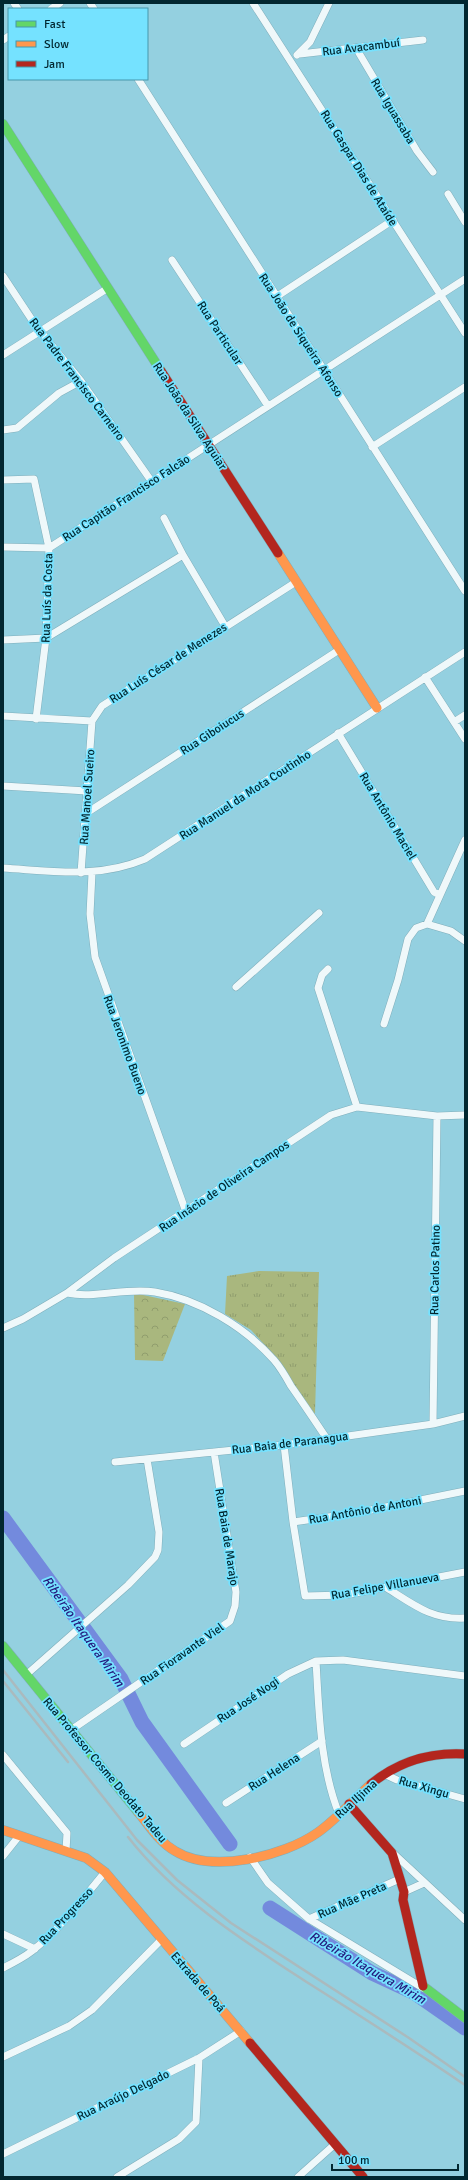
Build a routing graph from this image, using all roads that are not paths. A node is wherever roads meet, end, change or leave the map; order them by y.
1 (253, 3) edge
2 (329, 3) edge
3 (423, 40) dead end
4 (356, 48) junction
5 (300, 54) junction
6 (290, 59) junction
7 (139, 80) edge
8 (3, 124) edge
9 (433, 172) dead end
10 (448, 194) dead end
11 (393, 220) junction
12 (465, 222) edge
13 (172, 260) dead end
14 (3, 276) edge
15 (465, 279) edge
16 (108, 288) junction
17 (440, 295) junction
18 (276, 297) junction
19 (41, 332) junction
20 (465, 333) edge
21 (3, 355) edge
22 (324, 369) junction
23 (81, 381) junction
24 (465, 388) edge
25 (268, 406) junction
26 (3, 430) edge
27 (208, 444) junction
28 (372, 447) junction
29 (3, 480) edge
30 (152, 482) junction
31 (164, 518) dead end
32 (3, 547) edge
33 (49, 548) junction
34 (183, 555) junction
35 (296, 582) junction
36 (465, 591) edge
37 (225, 626) junction
38 (46, 638) junction
39 (3, 640) edge
40 (339, 650) junction
41 (465, 652) edge
42 (425, 678) junction
43 (376, 708) junction
44 (465, 715) edge
45 (3, 716) edge
46 (36, 719) junction
47 (92, 721) junction
48 (454, 722) junction
49 (338, 733) junction
50 (465, 739) edge
51 (3, 786) edge
52 (87, 791) junction
53 (85, 814) junction
54 (465, 840) edge
55 (3, 868) edge
56 (81, 873) junction
57 (92, 873) junction
58 (440, 895) junction
59 (319, 913) dead end
60 (427, 924) junction
61 (465, 941) edge
62 (328, 969) dead end
63 (236, 987) dead end
64 (384, 1024) dead end
65 (357, 1107) junction
66 (465, 1115) edge
67 (437, 1116) junction
68 (186, 1212) junction
69 (67, 1293) junction
70 (3, 1328) edge
71 (465, 1416) edge
72 (433, 1424) junction
73 (327, 1438) junction
74 (284, 1445) junction
75 (214, 1452) junction
76 (147, 1459) junction
77 (115, 1462) dead end
78 (465, 1491) edge
79 (293, 1522) junction
80 (465, 1572) edge
81 (387, 1588) junction
82 (465, 1618) edge
83 (230, 1620) joint
84 (3, 1646) edge
85 (316, 1661) junction
86 (26, 1674) junction
87 (465, 1676) edge
88 (71, 1730) junction
89 (322, 1741) junction
90 (184, 1744) dead end
91 (465, 1754) edge
92 (3, 1755) edge
93 (384, 1774) junction
94 (465, 1798) edge
95 (226, 1803) dead end
96 (349, 1804) junction
97 (339, 1814) junction
98 (3, 1830) edge
99 (19, 1836) junction
100 (386, 1845) junction
101 (66, 1851) junction
102 (392, 1852) junction
103 (3, 1856) edge
104 (250, 1857) junction
105 (105, 1872) junction
106 (395, 1881) junction
107 (424, 1883) junction
108 (403, 1896) junction
109 (309, 1919) junction
110 (465, 1920) edge
111 (3, 1934) edge
112 (162, 1939) junction
113 (34, 1949) junction
114 (3, 1968) edge
115 (423, 1988) junction
116 (465, 2018) edge
117 (241, 2031) junction
118 (3, 2057) edge
119 (199, 2058) junction
120 (335, 2144) junction
121 (3, 2154) edge
122 (117, 2177) edge
123 (298, 2177) edge
124 (363, 2177) edge

1 - 6 street, Rua Gaspar Dias de Ataíde
2 - 5 street
3 - 4 street, Rua Avacambuí
4 - 5 street, Rua Avacambuí
4 - 9 street, Rua Iguassaba
5 - 6 street
6 - 11 street, Rua Gaspar Dias de Ataíde
7 - 18 street, Rua João de Siqueira Afonso
8 - 16 main road, Rua João da Silva Aguiar
10 - 12 street
11 - 17 street, Rua Gaspar Dias de Ataíde
11 - 18 street
13 - 25 street, Rua Particular
14 - 19 street, Rua Padre Francisco Carneiro
15 - 17 street, Rua Capitão Francisco Falcão
16 - 19 street
16 - 27 main road, Rua João da Silva Aguiar
17 - 20 street, Rua Gaspar Dias de Ataíde
17 - 22 street, Rua Capitão Francisco Falcão
18 - 22 street, Rua João de Siqueira Afonso
19 - 21 street
19 - 23 street, Rua Padre Francisco Carneiro
22 - 25 street, Rua Capitão Francisco Falcão
22 - 28 street, Rua João de Siqueira Afonso
23 - 26 street
23 - 30 street, Rua Padre Francisco Carneiro
24 - 28 street
25 - 27 street, Rua Capitão Francisco Falcão
27 - 30 street, Rua Capitão Francisco Falcão
27 - 35 main road, Rua João da Silva Aguiar
28 - 36 street, Rua João de Siqueira Afonso
29 - 33 street, Rua Luís da Costa
30 - 33 street, Rua Capitão Francisco Falcão
31 - 34 street
32 - 33 street
33 - 38 street, Rua Luís da Costa
34 - 37 street
34 - 38 street
35 - 37 street, Rua Luís César de Menezes
35 - 40 main road, Rua João da Silva Aguiar
37 - 47 street, Rua Luís César de Menezes
38 - 39 street
38 - 46 street, Rua Luís da Costa
40 - 43 main road, Rua João da Silva Aguiar
40 - 53 street, Rua Giboiucus
41 - 42 street, Rua Manuel da Mota Coutinho
42 - 43 street, Rua Manuel da Mota Coutinho
42 - 48 street
43 - 49 street, Rua Manuel da Mota Coutinho
44 - 48 street
45 - 46 street
46 - 47 street
47 - 52 street, Rua Manoel Sueiro
48 - 50 street
49 - 57 street, Rua Manuel da Mota Coutinho
49 - 58 street, Rua Antônio Maciel
51 - 52 street
52 - 53 street, Rua Manoel Sueiro
53 - 56 street, Rua Manoel Sueiro
54 - 58 street
55 - 56 street, Rua Manuel da Mota Coutinho
56 - 57 street, Rua Manuel da Mota Coutinho
57 - 68 street, Rua Jeronimo Bueno
58 - 60 street
59 - 63 street
60 - 61 street
60 - 64 street
62 - 65 street
65 - 67 street, Rua Inácio de Oliveira Campos
65 - 68 street, Rua Inácio de Oliveira Campos
66 - 67 street, Rua Inácio de Oliveira Campos
67 - 72 street, Rua Carlos Patino
68 - 69 street, Rua Inácio de Oliveira Campos
69 - 70 street, Rua Inácio de Oliveira Campos
69 - 73 street
71 - 72 street, Rua Baia de Paranagua
72 - 73 street, Rua Baia de Paranagua
73 - 74 street, Rua Baia de Paranagua
74 - 75 street, Rua Baia de Paranagua
74 - 79 street, Rua Antônio de Antoni
75 - 76 street, Rua Baia de Paranagua
75 - 83 street, Rua Baia de Marajo
76 - 77 street, Rua Baia de Paranagua
76 - 86 street
78 - 79 street, Rua Antônio de Antoni
79 - 81 street, Rua Felipe Villanueva
80 - 81 street, Rua Felipe Villanueva
81 - 82 street
83 - 88 street, Rua Fioravante Viel
84 - 86 main road, Rua Professor Cosme Deodato Tadeu
85 - 87 street
85 - 89 street
85 - 90 street, Rua José Nogi
86 - 88 main road, Rua Professor Cosme Deodato Tadeu
88 - 104 main road, Rua Professor Cosme Deodato Tadeu
89 - 95 street, Rua Helena
89 - 97 street
91 - 93 main road, Rua Iljima
92 - 101 street
93 - 94 street, Rua Xingu
93 - 96 main road, Rua Iljima
96 - 97 main road, Rua Iljima
96 - 100 main road
97 - 104 main road, Rua Iljima
98 - 99 main road, Estrada de Poá
99 - 101 main road, Estrada de Poá
99 - 103 street
100 - 102 main road
100 - 106 main road
101 - 105 main road, Estrada de Poá
102 - 107 street
102 - 108 main road
104 - 109 street
105 - 112 main road, Estrada de Poá
105 - 113 street, Rua Progresso
106 - 108 main road
106 - 109 street, Rua Mãe Preta
107 - 108 street
107 - 110 street
108 - 115 main road
109 - 115 street
111 - 113 street
112 - 117 main road, Estrada de Poá
112 - 118 street
113 - 114 street, Rua Progresso
115 - 116 main road
117 - 119 street, Rua Araújo Delgado
117 - 120 main road, Estrada de Poá
119 - 121 street, Rua Araújo Delgado
119 - 122 street
120 - 123 street
120 - 124 main road, Estrada de Poá

